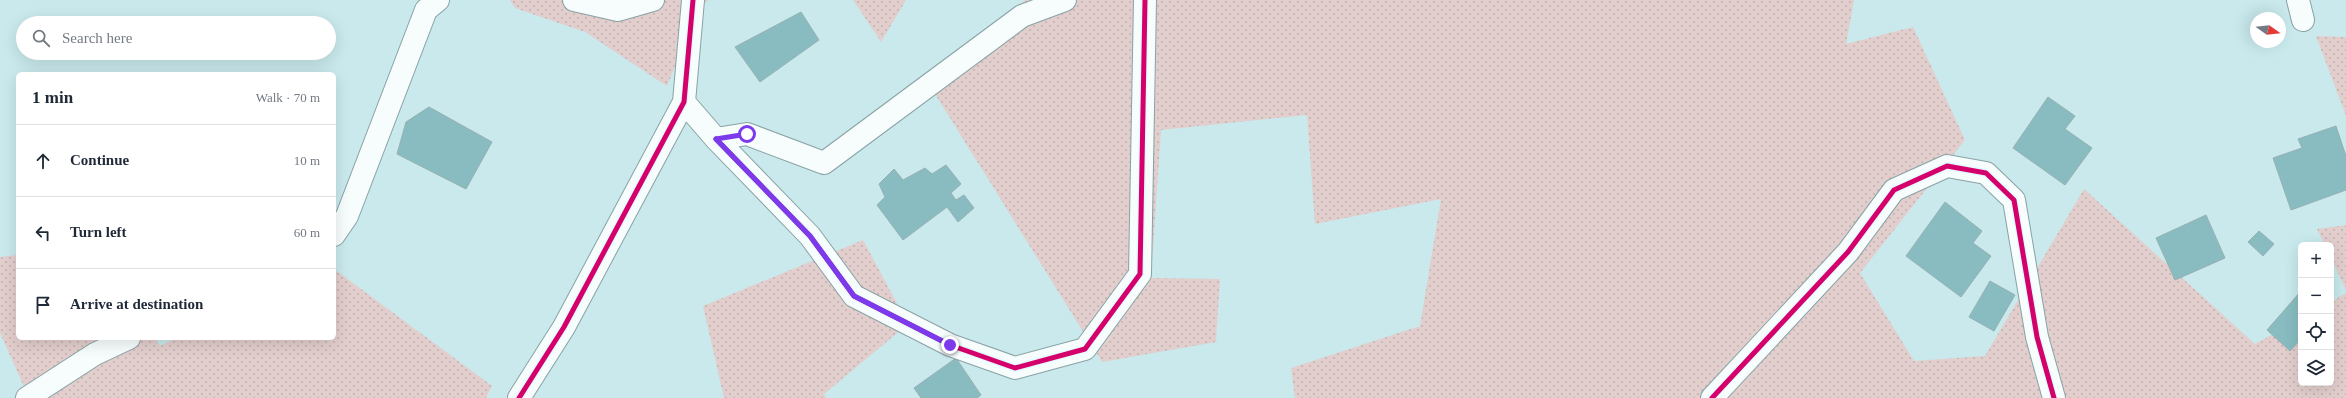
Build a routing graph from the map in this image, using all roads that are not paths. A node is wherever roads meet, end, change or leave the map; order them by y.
1 (438, 0) edge
2 (574, 0) edge
3 (652, 0) edge
4 (693, 0) edge
5 (1065, 0) edge
6 (1145, 0) edge
7 (684, 102) junction
8 (716, 139) junction
9 (336, 232) edge
10 (125, 340) edge
11 (27, 398) edge
12 (519, 398) edge
13 (1712, 398) edge
14 (2054, 398) edge

1 - 9 street
2 - 3 street
4 - 7 street
5 - 8 street
6 - 8 street
7 - 8 street
7 - 12 street
10 - 11 street
13 - 14 street

